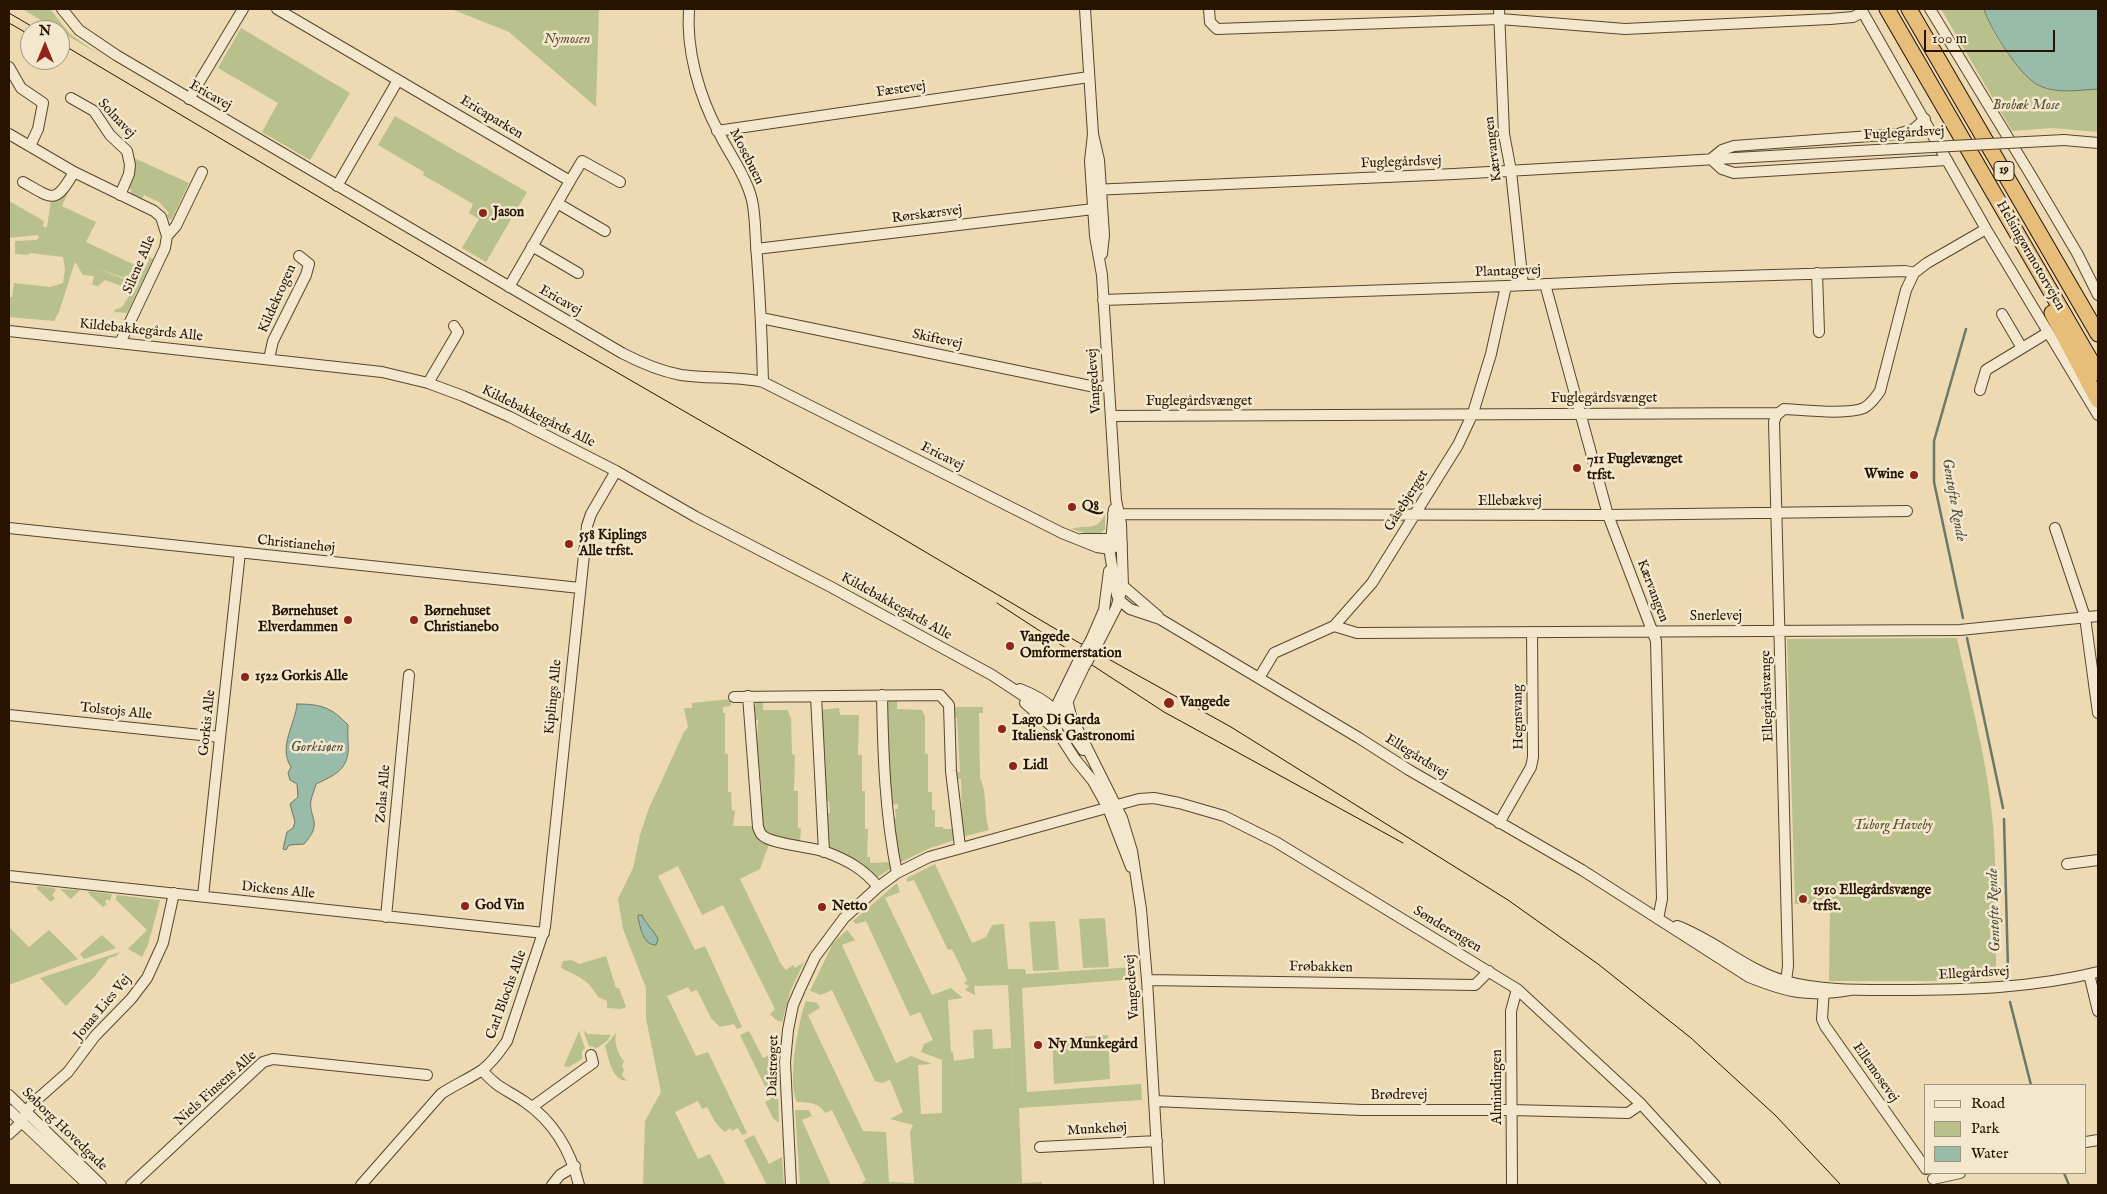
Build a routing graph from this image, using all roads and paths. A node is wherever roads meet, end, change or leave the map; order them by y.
1 (62, 9) edge
2 (243, 9) edge
3 (277, 9) edge
4 (689, 9) edge
5 (1085, 9) edge
6 (1209, 9) edge
7 (1887, 9) edge
8 (1909, 9) edge
9 (1930, 9) edge
10 (1862, 10) edge
11 (1499, 14) edge
12 (9, 67) edge
13 (1089, 77) junction
14 (398, 80) junction
15 (71, 98) dead end
16 (189, 99) junction
17 (1925, 120) junction
18 (717, 131) junction
19 (9, 134) edge
20 (2098, 143) edge
21 (30, 146) junction
22 (1711, 159) junction
23 (1947, 160) junction
24 (1511, 171) junction
25 (74, 172) junction
26 (202, 172) dead end
27 (570, 181) junction
28 (23, 182) dead end
29 (620, 182) dead end
30 (337, 186) junction
31 (1096, 190) junction
32 (120, 195) junction
33 (1998, 200) junction
34 (557, 204) junction
35 (1098, 208) junction
36 (1986, 229) junction
37 (605, 231) dead end
38 (167, 236) junction
39 (532, 246) junction
40 (756, 249) junction
41 (299, 256) dead end
42 (578, 273) dead end
43 (1817, 273) junction
44 (1914, 273) junction
45 (1545, 284) junction
46 (1523, 285) junction
47 (1506, 286) junction
48 (508, 287) junction
49 (2098, 295) edge
50 (1104, 300) junction
51 (2002, 314) dead end
52 (761, 318) junction
53 (454, 326) dead end
54 (9, 331) edge
55 (1819, 332) dead end
56 (2047, 332) junction
57 (2098, 334) edge
58 (120, 343) junction
59 (2022, 348) junction
60 (270, 359) junction
61 (2098, 374) edge
62 (763, 382) junction
63 (428, 383) junction
64 (1109, 386) junction
65 (1980, 390) dead end
66 (2098, 400) edge
67 (1472, 413) junction
68 (1579, 413) junction
69 (1780, 413) junction
70 (2098, 415) edge
71 (1111, 416) junction
72 (616, 471) junction
73 (1907, 511) dead end
74 (1116, 514) junction
75 (1777, 514) junction
76 (1608, 515) junction
77 (1413, 516) junction
78 (9, 528) edge
79 (2055, 528) dead end
80 (1122, 544) junction
81 (1110, 548) junction
82 (240, 552) junction
83 (1124, 586) junction
84 (580, 588) junction
85 (1119, 600) junction
86 (1130, 609) junction
87 (1104, 610) junction
88 (2098, 616) edge
89 (2085, 617) junction
90 (1160, 619) junction
91 (1334, 626) junction
92 (1780, 631) junction
93 (1532, 632) junction
94 (1654, 632) junction
95 (1096, 642) junction
96 (1079, 666) junction
97 (409, 675) dead end
98 (1259, 678) junction
99 (882, 695) junction
100 (748, 696) junction
101 (816, 696) junction
102 (734, 697) dead end
103 (1068, 704) junction
104 (1049, 712) junction
105 (2098, 713) edge
106 (9, 715) edge
107 (220, 737) junction
108 (1098, 773) junction
109 (1112, 807) junction
110 (1499, 823) junction
111 (960, 847) junction
112 (824, 852) junction
113 (2098, 860) edge
114 (2067, 864) dead end
115 (897, 873) junction
116 (9, 876) edge
117 (878, 887) junction
118 (174, 893) junction
119 (203, 896) junction
120 (386, 917) junction
121 (1658, 919) junction
122 (544, 933) junction
123 (1489, 971) junction
124 (2094, 973) edge
125 (1147, 980) junction
126 (1786, 981) junction
127 (1517, 989) junction
128 (1824, 990) junction
129 (2098, 1011) edge
130 (591, 1056) dead end
131 (482, 1070) junction
132 (427, 1075) dead end
133 (9, 1095) edge
134 (1154, 1101) junction
135 (1641, 1104) junction
136 (532, 1107) junction
137 (9, 1110) edge
138 (1511, 1110) junction
139 (26, 1112) junction
140 (22, 1122) junction
141 (9, 1134) edge
142 (1157, 1141) junction
143 (1040, 1147) dead end
144 (575, 1166) junction
145 (1924, 1166) edge
146 (1956, 1174) edge
147 (1933, 1179) edge
148 (88, 1185) edge
149 (101, 1185) edge
150 (131, 1185) edge
151 (361, 1185) edge
152 (552, 1185) edge
153 (580, 1185) edge
154 (791, 1185) edge
155 (1160, 1185) edge
156 (1512, 1185) edge
157 (1716, 1185) edge

1 - 16 street, Ericavej
2 - 16 street
3 - 14 street, Ericaparken
4 - 18 street, Mosebuen
5 - 13 street, Vangedevej
6 - 11 street
7 - 33 highway, Helsingørmotorvejen / 19
8 - 57 highway, Helsingørmotorvejen / 19
9 - 49 street
10 - 11 street
10 - 17 street
11 - 24 street, Kærvangen
12 - 21 street
13 - 18 street, Fæstevej
13 - 31 street, Vangedevej
14 - 27 street, Ericaparken
14 - 30 street
15 - 32 street, Solnavej
16 - 30 street, Ericavej
17 - 22 street, Fuglegårdsvej
17 - 23 street
18 - 40 street, Mosebuen
19 - 21 street
20 - 22 street, Fuglegårdsvej, bridge
21 - 25 street
22 - 23 street, Fuglegårdsvej
22 - 24 street, Fuglegårdsvej
23 - 36 street
24 - 31 street, Fuglegårdsvej
24 - 46 street, Kærvangen
25 - 28 street
25 - 32 street
26 - 38 street, Silene Alle
27 - 29 street
27 - 34 street
30 - 48 street, Ericavej
31 - 35 street, Vangedevej
32 - 38 street
33 - 61 highway, Helsingørmotorvejen / 19
33 - 66 highway
34 - 37 street
34 - 39 street
35 - 40 street, Rørskærsvej
35 - 50 street, Vangedevej
36 - 44 street
36 - 56 street
38 - 58 street, Silene Alle
39 - 42 street
39 - 48 street
40 - 52 street, Mosebuen
41 - 60 street, Kildekrogen
43 - 44 street, Plantagevej
43 - 45 street, Plantagevej
43 - 55 street
44 - 69 street, Fuglegårdsvænget
45 - 46 street, Plantagevej
45 - 68 street, Kærvangen
46 - 47 street, Plantagevej
47 - 50 street, Plantagevej
47 - 67 street, Gåsebjerget
48 - 62 street, Ericavej
50 - 64 street, Vangedevej
51 - 59 street
52 - 62 street, Mosebuen
52 - 64 street, Skiftevej
53 - 63 street
54 - 58 street, Kildebakkegårds Alle
56 - 59 street
56 - 70 street
58 - 60 street, Kildebakkegårds Alle
59 - 65 street
60 - 63 street, Kildebakkegårds Alle
62 - 81 street, Ericavej
63 - 72 street, Kildebakkegårds Alle
64 - 71 street, Vangedevej
67 - 68 street, Fuglegårdsvænget
67 - 71 street, Fuglegårdsvænget
67 - 77 street, Gåsebjerget
68 - 69 street, Fuglegårdsvænget
68 - 76 street, Kærvangen
69 - 75 street, Ellegårdsvænge
71 - 74 street, Vangedevej
72 - 84 street, Kiplings Alle
72 - 104 street, Kildebakkegårds Alle
73 - 75 street, Ellebækvej
74 - 77 street, Ellebækvej
74 - 80 street, Vangedevej
74 - 81 street, Vangedevej
75 - 76 street, Ellebækvej
75 - 92 street, Ellegårdsvænge
76 - 77 street, Ellebækvej
76 - 94 street, Kærvangen
77 - 91 street, Gåsebjerget
78 - 82 street, Christianehøj
79 - 89 street
80 - 81 street, Ericavej
80 - 83 street, Vangedevej
81 - 85 street
81 - 87 street, Vangedevej
82 - 84 street, Christianehøj
82 - 107 street, Gorkis Alle
83 - 85 street, Vangedevej
83 - 90 street, Ellegårdsvej
84 - 122 street, Kiplings Alle
85 - 86 street
85 - 87 street
85 - 90 street
85 - 95 street, Vangedevej
86 - 90 street, Ellegårdsvej
86 - 95 street
87 - 95 street, Vangedevej
88 - 89 street, Snerlevej
89 - 92 street, Snerlevej
89 - 105 street
90 - 98 street, Ellegårdsvej
91 - 93 street, Snerlevej
91 - 98 street, Gåsebjerget
92 - 94 street, Snerlevej
92 - 126 street, Ellegårdsvænge
93 - 94 street, Snerlevej
93 - 110 street, Hegnsvang
94 - 121 street, Kærvangen
95 - 96 street, Vangedevej, bridge
96 - 103 street, Vangedevej
96 - 104 street, Vangedevej
97 - 120 street, Zolas Alle
98 - 110 street, Ellegårdsvej
99 - 101 street
99 - 111 street
99 - 115 street
100 - 101 street
100 - 102 street
100 - 112 street
101 - 112 street
103 - 104 street, Vangedevej
103 - 108 street, Vangedevej
104 - 108 street
104 - 109 street, Vangedevej
106 - 107 street, Tolstojs Alle
107 - 119 street, Gorkis Alle
108 - 109 street, Vangedevej
109 - 111 street, Dalstrøget
109 - 123 street, Sønderengen
109 - 125 street, Vangedevej
110 - 121 street, Ellegårdsvej
111 - 115 street, Dalstrøget
112 - 117 street
113 - 114 street
115 - 117 street, Dalstrøget
116 - 118 street, Dickens Alle
117 - 154 street, Dalstrøget
118 - 119 street, Dickens Alle
118 - 139 street, Jonas Lies Vej
119 - 120 street, Dickens Alle
120 - 122 street, Dickens Alle
121 - 126 street, Ellegårdsvej
121 - 128 street, Ellegårdsvej
122 - 131 street, Carl Blochs Alle
123 - 125 street, Frøbakken
123 - 127 street, Sønderengen
124 - 128 street, Ellegårdsvej
124 - 129 street
125 - 134 street, Vangedevej
126 - 128 street, Ellegårdsvej
127 - 135 street, Sønderengen
127 - 138 street, Almindingen
128 - 145 street, Ellemosevej
130 - 136 street
131 - 136 street
131 - 151 street, Carl Blochs Alle
132 - 150 street, Niels Finsens Alle
133 - 139 street, Søborg Hovedgade
134 - 138 street, Brødrevej
134 - 142 street, Vangedevej
135 - 138 street, Brødrevej
135 - 157 street, Sønderengen
136 - 144 street
137 - 140 street, Søborg Hovedgade
138 - 156 street, Almindingen
139 - 140 street, Jonas Lies Vej
139 - 149 street, Søborg Hovedgade
140 - 141 street
140 - 148 street, Søborg Hovedgade
142 - 143 street, Munkehøj
142 - 155 street, Vangedevej
144 - 152 street
144 - 153 street
146 - 147 street

